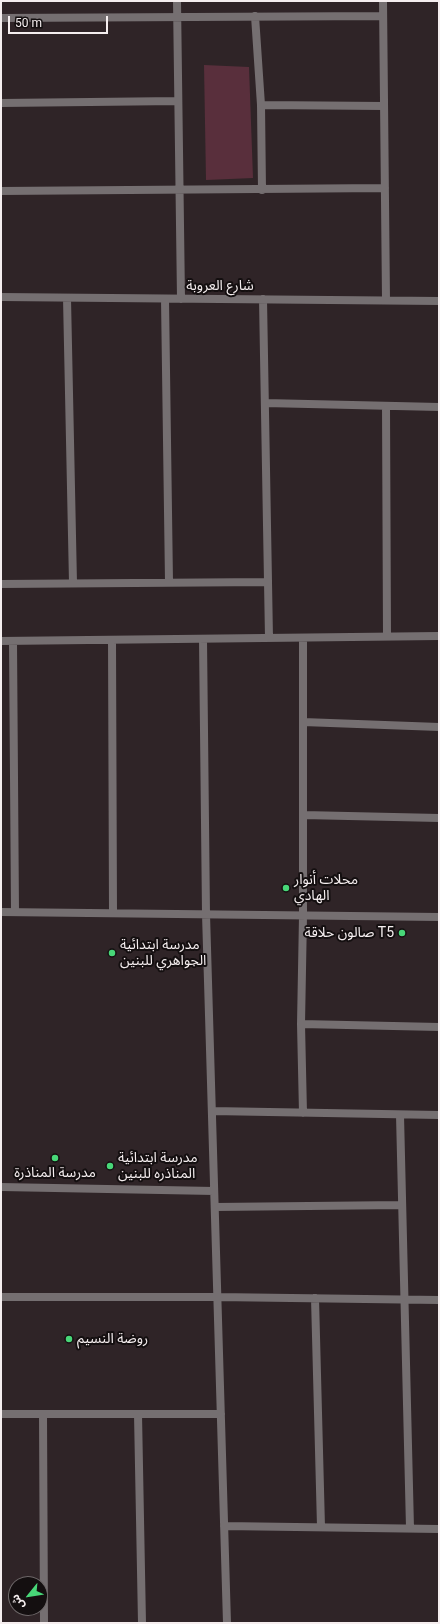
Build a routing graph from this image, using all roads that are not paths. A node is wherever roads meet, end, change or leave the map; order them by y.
1 (177, 1) edge
2 (383, 1) edge
3 (255, 16) junction
4 (383, 16) junction
5 (177, 17) junction
6 (1, 18) edge
7 (178, 101) junction
8 (1, 103) edge
9 (261, 105) junction
10 (384, 106) junction
11 (385, 188) junction
12 (179, 190) junction
13 (262, 190) junction
14 (1, 191) edge
15 (1, 297) edge
16 (67, 298) junction
17 (165, 298) junction
18 (181, 299) junction
19 (263, 300) junction
20 (386, 300) junction
21 (439, 301) edge
22 (265, 402) junction
23 (386, 406) junction
24 (439, 407) edge
25 (169, 582) junction
26 (268, 582) junction
27 (73, 583) junction
28 (1, 584) edge
29 (387, 636) junction
30 (439, 636) edge
31 (270, 638) junction
32 (304, 638) junction
33 (203, 639) junction
34 (112, 640) junction
35 (1, 642) edge
36 (13, 642) junction
37 (303, 722) junction
38 (439, 727) edge
39 (303, 815) junction
40 (439, 818) edge
41 (1, 912) edge
42 (15, 912) junction
43 (113, 913) junction
44 (206, 914) junction
45 (303, 916) junction
46 (439, 917) edge
47 (301, 1024) junction
48 (439, 1026) edge
49 (212, 1111) junction
50 (303, 1113) junction
51 (400, 1114) junction
52 (439, 1115) edge
53 (1, 1187) edge
54 (214, 1191) junction
55 (402, 1205) junction
56 (215, 1207) junction
57 (1, 1297) edge
58 (217, 1297) junction
59 (315, 1298) junction
60 (404, 1298) junction
61 (439, 1300) edge
62 (1, 1414) edge
63 (43, 1414) junction
64 (138, 1414) junction
65 (221, 1414) junction
66 (224, 1526) junction
67 (321, 1527) junction
68 (410, 1528) junction
69 (439, 1529) edge
70 (44, 1623) edge
71 (142, 1623) edge
72 (227, 1623) edge

1 - 5 street
2 - 4 street
3 - 4 street
3 - 5 street
3 - 9 street
4 - 10 street
5 - 6 street
5 - 7 street
7 - 8 street
7 - 12 street
9 - 10 street
9 - 13 street
10 - 11 street
11 - 13 street
11 - 20 street
12 - 13 street
12 - 14 street
12 - 18 street
15 - 16 street, شارع العروبة
16 - 17 street, شارع العروبة
16 - 27 street
17 - 18 street, شارع العروبة
17 - 25 street
18 - 19 street, شارع العروبة
19 - 20 street, شارع العروبة
19 - 22 street
20 - 21 street, شارع العروبة
22 - 23 street
22 - 26 street
23 - 24 street
23 - 29 street
25 - 26 street
25 - 27 street
26 - 31 street
27 - 28 street
29 - 30 street
29 - 32 street
31 - 32 street
31 - 33 street
32 - 37 street
33 - 34 street
33 - 44 street
34 - 36 street
34 - 43 street
35 - 36 street
36 - 42 street
37 - 38 street
37 - 39 street
39 - 40 street
39 - 45 street
41 - 42 street
42 - 43 street
43 - 44 street
44 - 45 street
44 - 49 street
45 - 46 street
45 - 47 street
47 - 48 street
47 - 50 street
49 - 50 street
49 - 54 street
50 - 51 street
51 - 52 street
51 - 55 street
53 - 54 street
54 - 56 street
55 - 56 street
55 - 60 street
56 - 58 street
57 - 58 street
58 - 59 street
58 - 65 street
59 - 60 street
59 - 67 street
60 - 61 street
60 - 68 street
62 - 63 street
63 - 64 street
63 - 70 street
64 - 65 street
64 - 71 street
65 - 66 street
66 - 67 street
66 - 72 street
67 - 68 street
68 - 69 street

